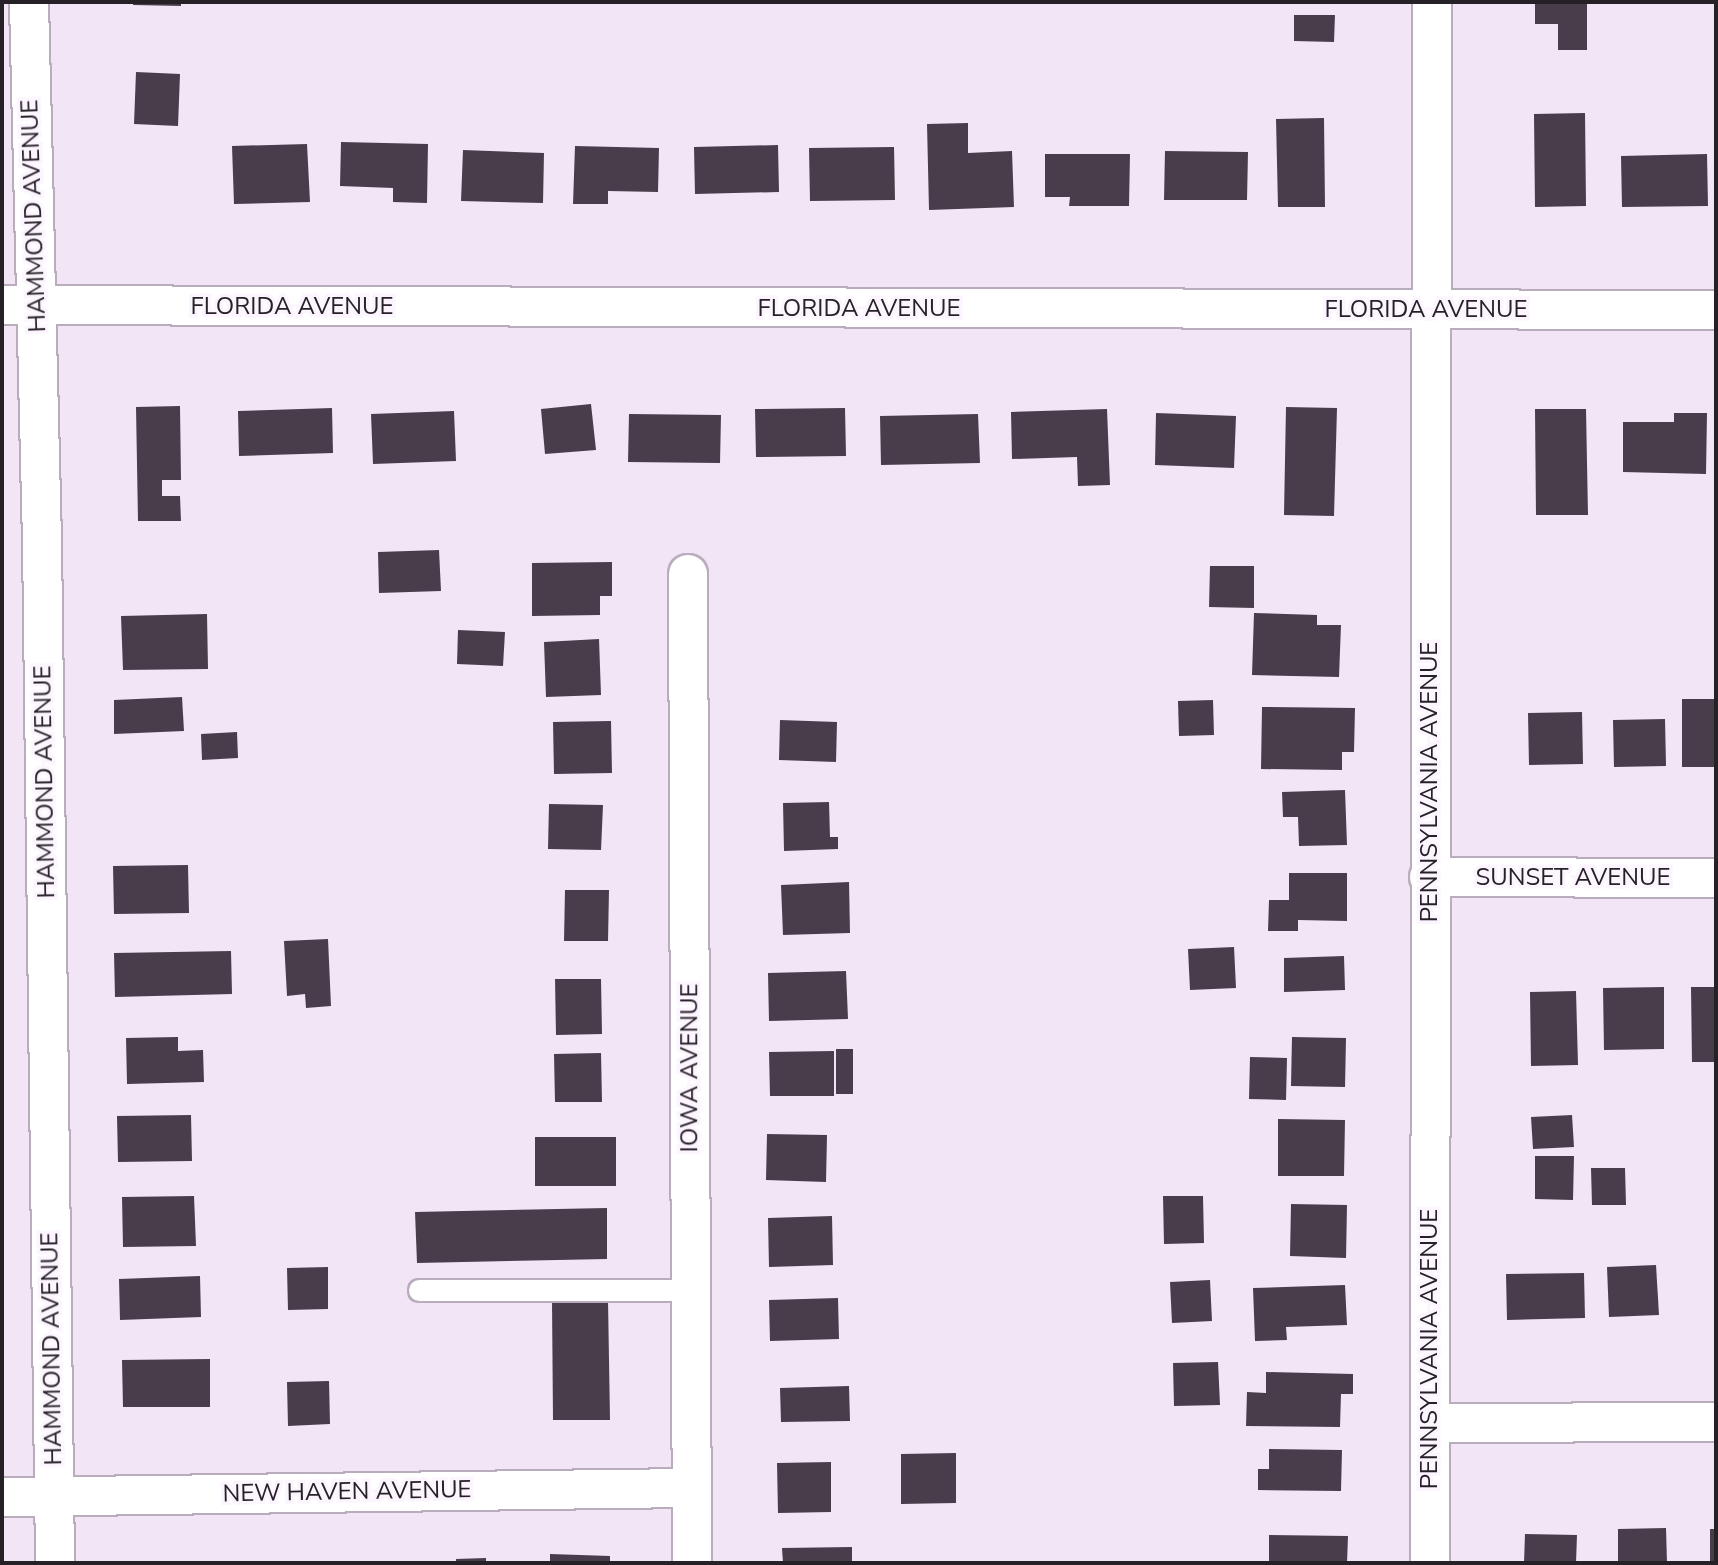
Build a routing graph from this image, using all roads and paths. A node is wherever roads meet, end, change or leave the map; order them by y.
1 (29, 2) edge
2 (1432, 2) edge
3 (19, 305) edge
4 (1433, 310) junction
5 (1716, 310) edge
6 (688, 573) dead end
7 (1429, 877) junction
8 (1716, 878) edge
9 (419, 1290) dead end
10 (690, 1290) junction
11 (1716, 1422) edge
12 (1430, 1423) junction
13 (691, 1488) junction
14 (54, 1496) junction
15 (2, 1497) edge
16 (55, 1563) edge
17 (692, 1563) edge
18 (1430, 1563) edge

1 - 3 street, HAMMOND AVENUE
2 - 4 street, PENNSYLVANIA AVENUE
3 - 4 street, FLORIDA AVENUE
3 - 14 street, HAMMOND AVENUE
4 - 5 street, FLORIDA AVENUE
4 - 7 street, PENNSYLVANIA AVENUE
6 - 10 street, IOWA AVENUE
7 - 8 street, SUNSET AVENUE
7 - 12 street, PENNSYLVANIA AVENUE
9 - 10 lane
10 - 13 street, IOWA AVENUE
11 - 12 street
12 - 18 street, PENNSYLVANIA AVENUE
13 - 14 street, NEW HAVEN AVENUE
13 - 17 street, IOWA AVENUE
14 - 15 street, NEW HAVEN AVENUE
14 - 16 street, HAMMOND AVENUE

